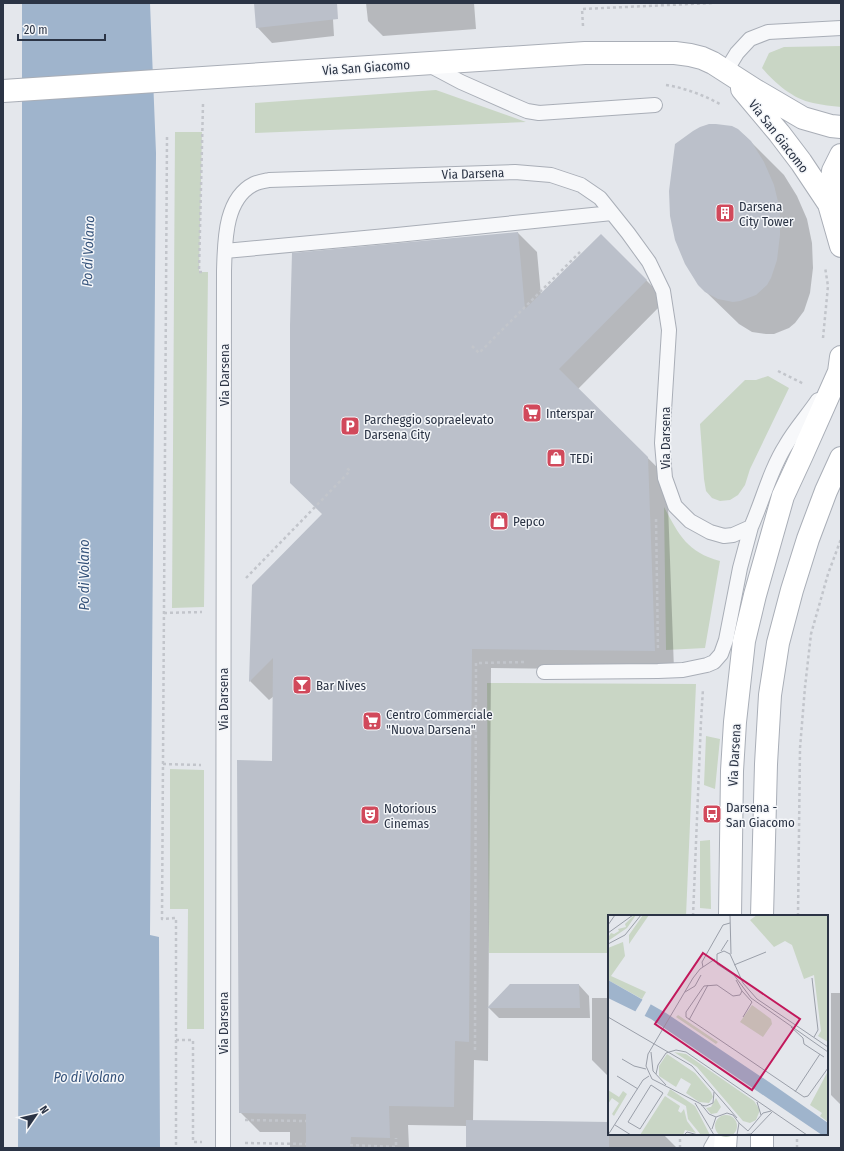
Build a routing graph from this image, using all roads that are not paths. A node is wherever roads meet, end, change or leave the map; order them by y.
1 (841, 28) edge
2 (427, 63) junction
3 (726, 71) junction
4 (3, 91) edge
5 (655, 105) dead end
6 (841, 127) edge
7 (841, 155) edge
8 (829, 204) junction
9 (612, 213) junction
10 (839, 236) edge
11 (225, 251) junction
12 (840, 365) edge
13 (841, 458) edge
14 (751, 527) junction
15 (544, 672) dead end
16 (730, 915) edge
17 (762, 915) edge
18 (718, 1135) edge
19 (726, 1135) edge
20 (762, 1135) edge
21 (224, 1148) edge
22 (711, 1148) edge
23 (725, 1148) edge
24 (762, 1148) edge

1 - 3 lane
2 - 3 main road, Via San Giacomo
2 - 4 main road, Via San Giacomo
2 - 5 lane
3 - 6 main road, Via San Giacomo
3 - 8 main road, Via San Giacomo
7 - 8 main road
8 - 10 main road
9 - 11 lane
9 - 11 lane, Via Darsena
9 - 14 lane, Via Darsena
11 - 21 lane, Via Darsena
12 - 14 lane, Via Darsena
12 - 16 main road, Via Darsena
13 - 17 main road
14 - 15 lane
18 - 22 lane
19 - 23 main road
20 - 24 main road

